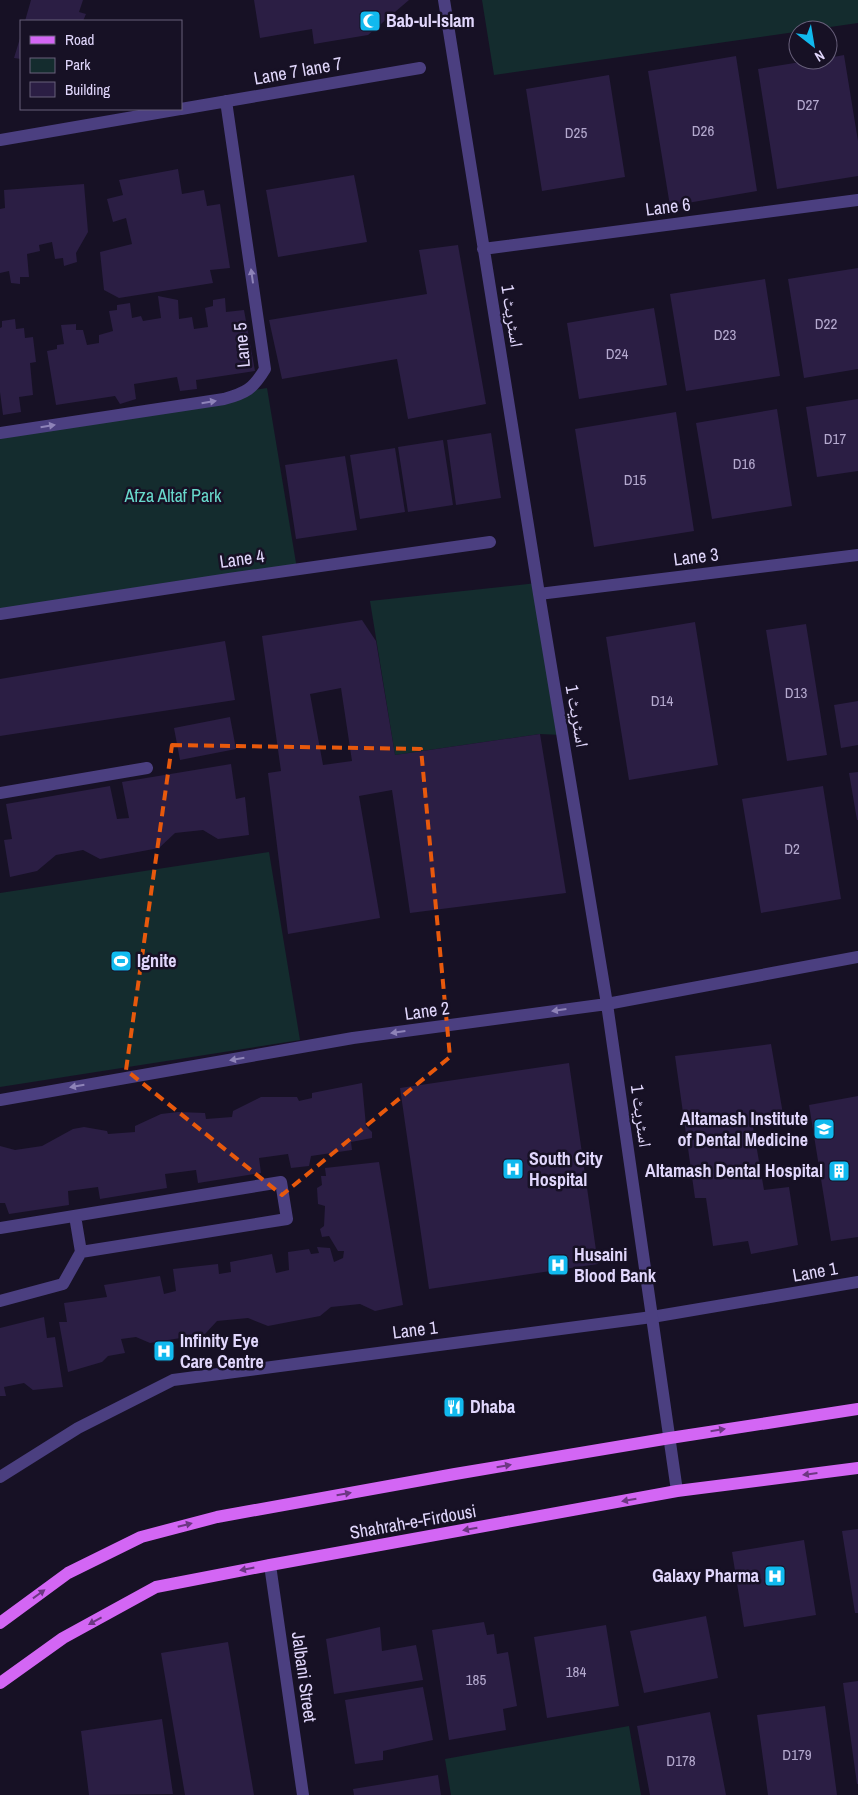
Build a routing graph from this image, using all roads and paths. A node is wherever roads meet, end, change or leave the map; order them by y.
1 (444, 0) edge
2 (420, 68) dead end
3 (226, 101) junction
4 (182, 109) edge
5 (175, 110) edge
6 (0, 140) edge
7 (858, 200) edge
8 (483, 249) junction
9 (0, 433) edge
10 (490, 542) dead end
11 (858, 555) edge
12 (539, 594) junction
13 (0, 614) edge
14 (146, 768) dead end
15 (0, 793) edge
16 (858, 957) edge
17 (607, 1004) junction
18 (0, 1100) edge
19 (75, 1216) junction
20 (0, 1228) edge
21 (81, 1252) junction
22 (858, 1282) edge
23 (0, 1301) edge
24 (652, 1318) junction
25 (858, 1409) edge
26 (670, 1438) junction
27 (858, 1468) edge
28 (0, 1477) edge
29 (677, 1491) junction
30 (270, 1565) junction
31 (0, 1623) edge
32 (0, 1683) edge
33 (304, 1795) edge

1 - 8 street, اسٹریٹ 1
2 - 3 street, Lane 7 lane 7
3 - 4 street, Lane 7 lane 7
9 -> 3 street, Lane 5
5 - 6 street, Lane 7 lane 7
7 - 8 street, Lane 6
8 - 12 street, اسٹریٹ 1
10 - 13 street, Lane 4
11 - 12 street, Lane 3
12 - 17 street, اسٹریٹ 1
14 - 15 street
16 - 17 street, Lane 2
17 -> 18 street, Lane 2
17 - 24 street, اسٹریٹ 1
19 - 20 street
19 - 21 street
19 - 21 street
21 - 23 street
22 - 24 street, Lane 1
24 - 26 street, اسٹریٹ 1
24 - 28 street, Lane 1
26 -> 25 main road
26 - 29 street, اسٹریٹ 1
31 -> 26 main road
27 -> 29 main road, Shahrah-e-Firdousi
29 -> 30 main road, Shahrah-e-Firdousi
30 -> 32 main road, Shahrah-e-Firdousi
30 - 33 street, Jalbani Street

